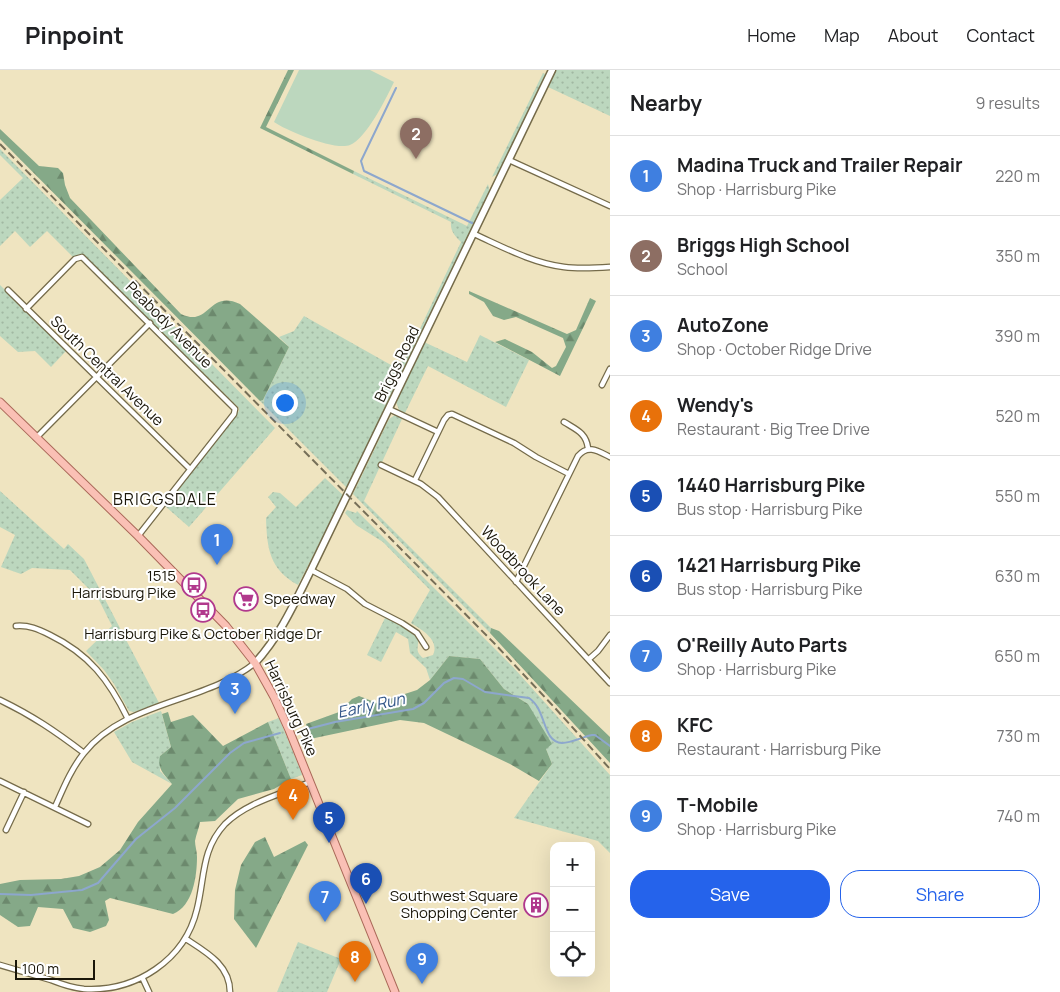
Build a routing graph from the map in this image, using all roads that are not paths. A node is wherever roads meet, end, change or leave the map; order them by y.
1 (552, 70) edge
2 (509, 160) junction
3 (610, 206) edge
4 (474, 234) junction
5 (610, 267) edge
6 (8, 290) dead end
7 (26, 309) junction
8 (150, 323) junction
9 (610, 369) edge
10 (96, 377) junction
11 (602, 385) dead end
12 (0, 402) edge
13 (389, 409) junction
14 (564, 422) dead end
15 (438, 432) junction
16 (36, 438) junction
17 (588, 448) junction
18 (610, 456) edge
19 (381, 465) dead end
20 (190, 469) junction
21 (569, 474) junction
22 (415, 480) junction
23 (138, 536) junction
24 (311, 570) junction
25 (516, 582) junction
26 (16, 626) dead end
27 (610, 635) edge
28 (426, 648) dead end
29 (589, 660) junction
30 (255, 663) junction
31 (610, 683) edge
32 (0, 700) edge
33 (128, 719) junction
34 (84, 753) junction
35 (0, 781) edge
36 (310, 782) junction
37 (24, 792) junction
38 (55, 807) junction
39 (88, 824) dead end
40 (6, 830) dead end
41 (186, 939) junction
42 (0, 965) edge
43 (143, 979) junction
44 (83, 991) edge
45 (149, 992) edge
46 (230, 992) edge
47 (395, 992) edge

1 - 2 street, Briggs Road
2 - 3 street
2 - 4 street, Briggs Road
4 - 5 street
4 - 13 street, Briggs Road
6 - 7 street, South Central Avenue
7 - 8 street, Peabody Avenue
7 - 10 street, South Central Avenue
8 - 10 street
8 - 20 street, Peabody Avenue
9 - 11 street
10 - 16 street
10 - 20 street, South Central Avenue
12 - 16 main road, Harrisburg Pike
13 - 15 street
13 - 24 street, Briggs Road
14 - 17 street
15 - 21 street
15 - 22 street
16 - 23 main road, Harrisburg Pike
17 - 18 street
17 - 21 street
19 - 22 street, Woodbrook Lane
20 - 23 street
21 - 25 street
22 - 25 street, Woodbrook Lane
23 - 30 main road, Harrisburg Pike
24 - 28 street
24 - 30 street, Briggs Road
25 - 29 street, Woodbrook Lane
26 - 33 street
27 - 29 street
29 - 31 street, Woodbrook Lane
30 - 33 street
30 - 36 main road, Harrisburg Pike
32 - 34 street
33 - 34 street
34 - 38 street
35 - 37 street
36 - 41 street
36 - 47 main road, Harrisburg Pike
37 - 38 street
37 - 40 street
38 - 39 street
41 - 43 street
41 - 46 street
42 - 44 street
43 - 44 street
43 - 45 street

